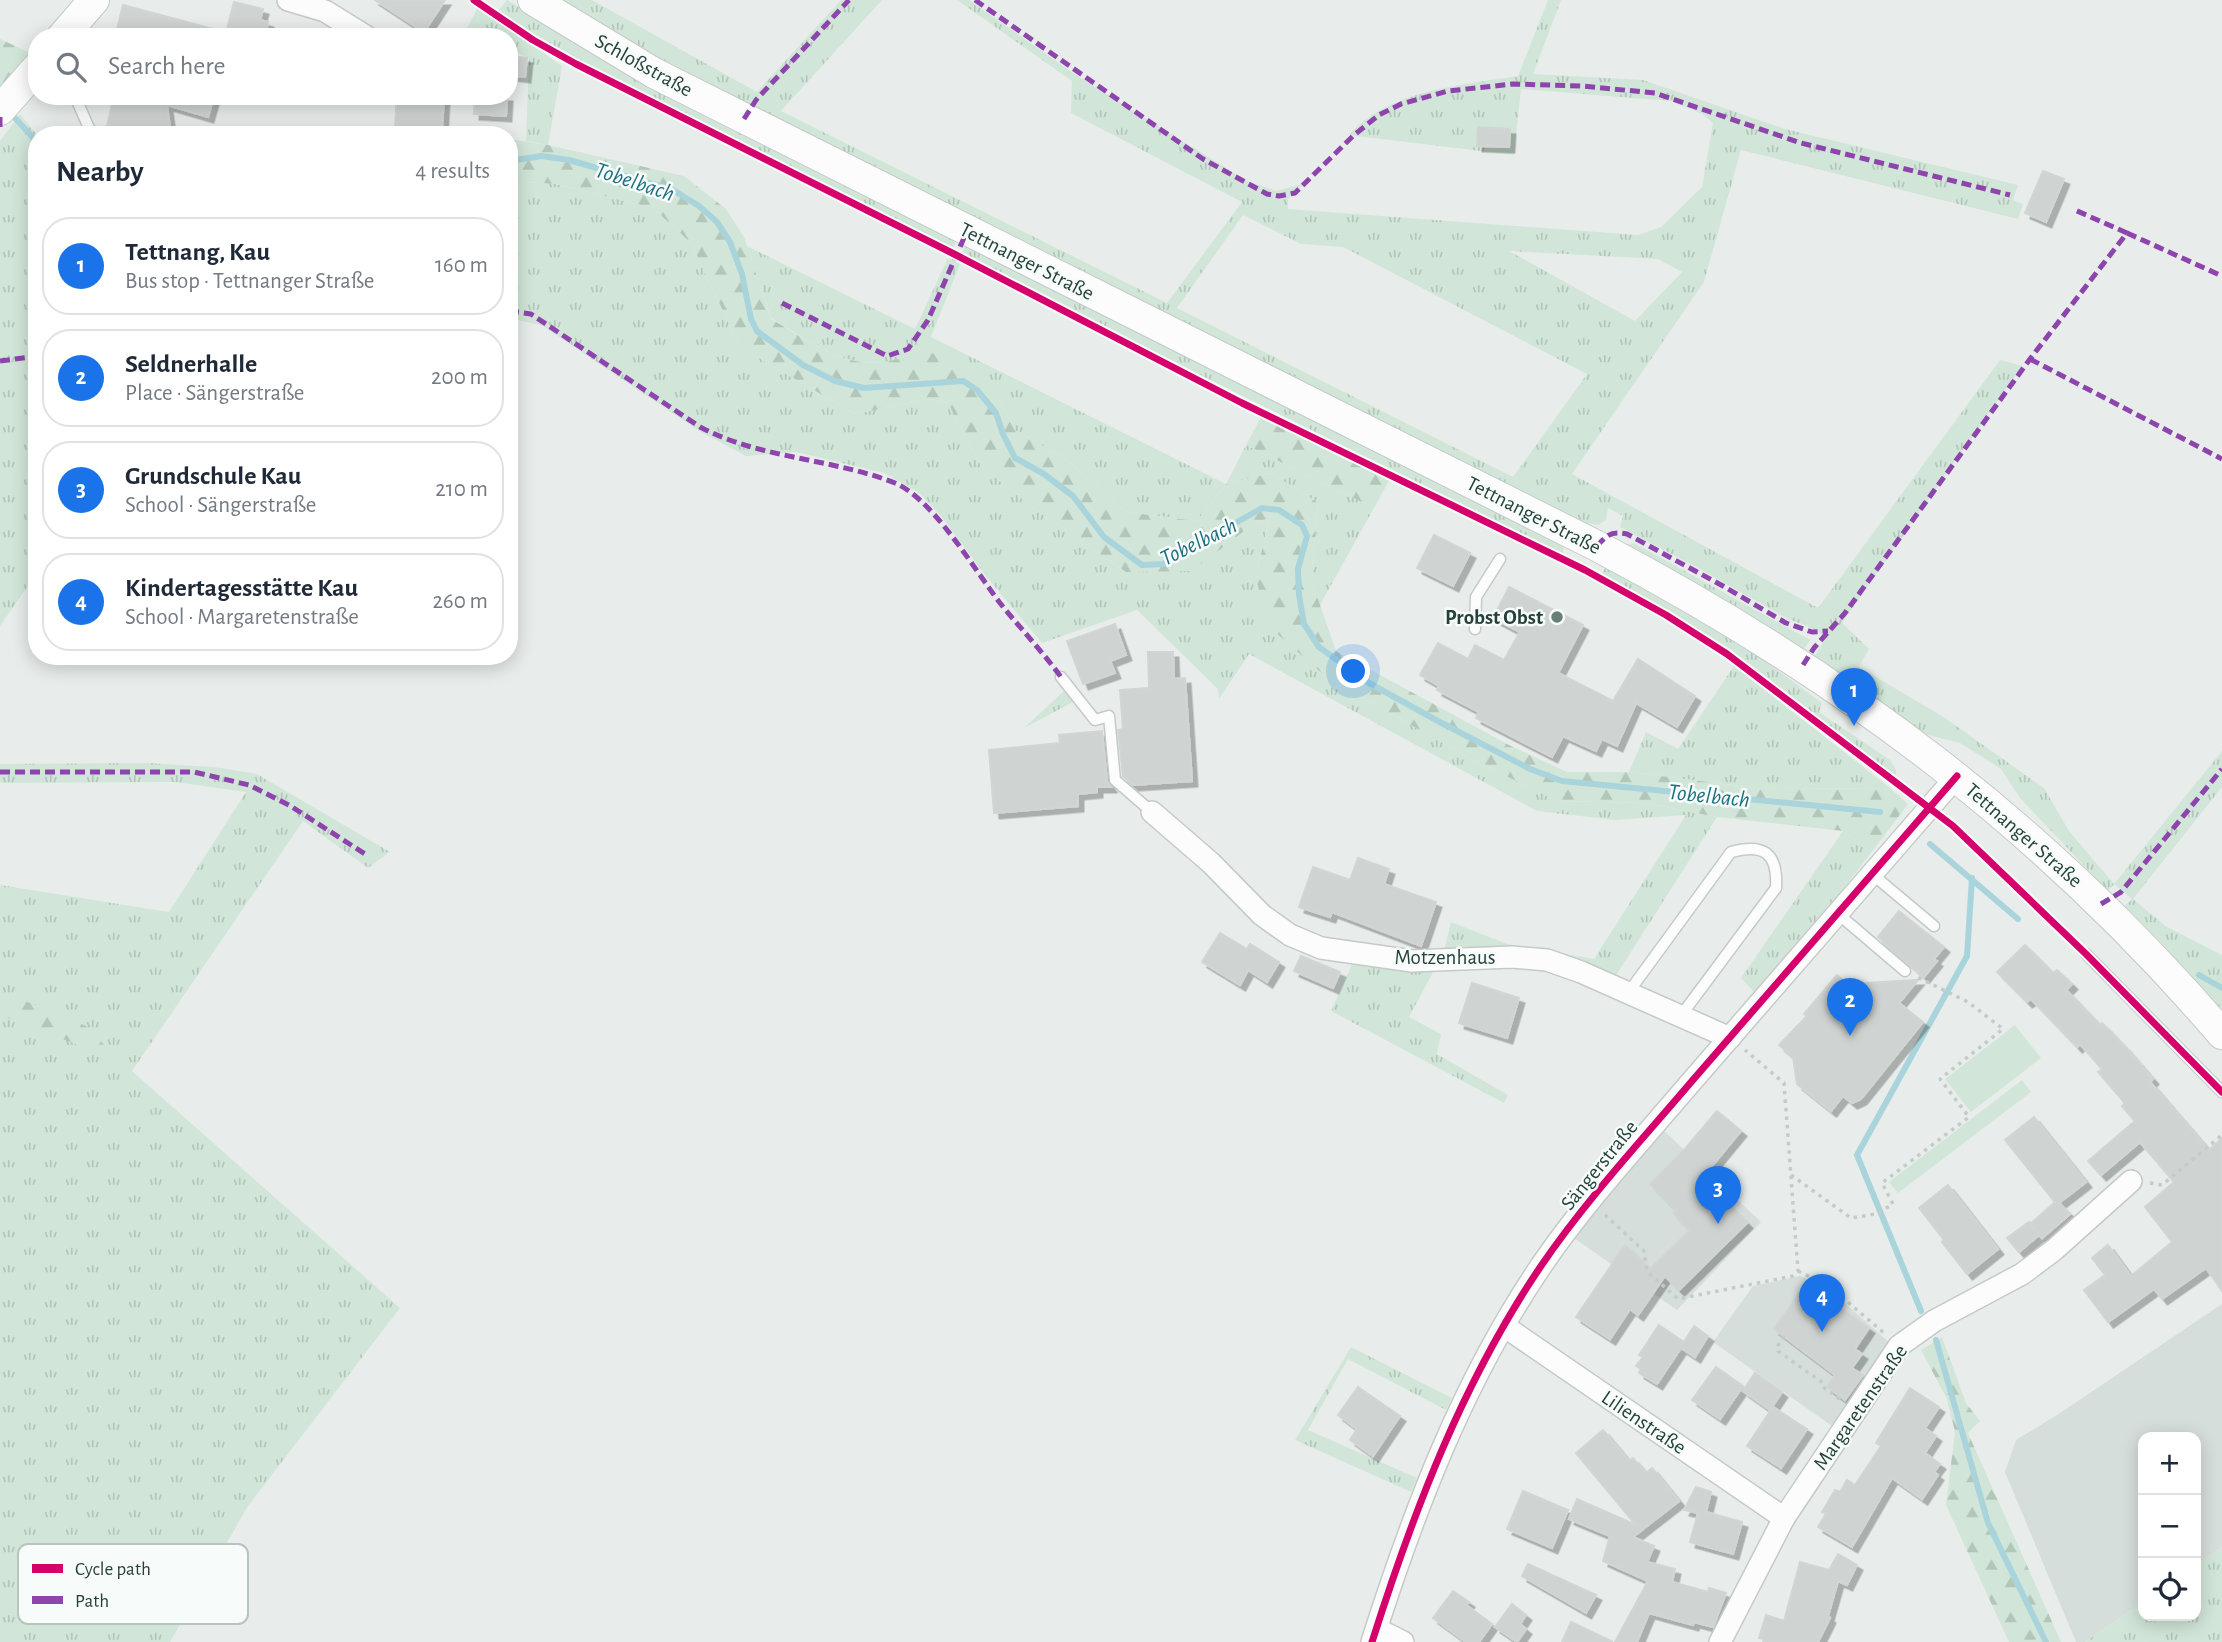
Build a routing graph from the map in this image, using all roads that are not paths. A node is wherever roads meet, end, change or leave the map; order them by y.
1 (94, 0) edge
2 (288, 0) edge
3 (533, 0) edge
4 (70, 28) edge
5 (352, 28) edge
6 (28, 78) edge
7 (8, 101) edge
8 (79, 105) edge
9 (88, 126) edge
10 (758, 126) joint
11 (1500, 559) dead end
12 (1475, 629) dead end
13 (1061, 677) dead end
14 (1957, 776) junction
15 (1152, 812) joint
16 (1872, 874) junction
17 (1837, 913) junction
18 (1934, 926) dead end
19 (2087, 954) dead end
20 (1905, 971) road end
21 (1628, 993) junction
22 (1680, 1017) junction
23 (2222, 1034) edge
24 (1730, 1038) junction
25 (2222, 1091) edge
26 (2131, 1181) road end
27 (1504, 1326) junction
28 (1784, 1518) junction
29 (1375, 1635) edge
30 (1403, 1642) edge
31 (1720, 1642) edge

1 - 4 main road
2 - 5 street
3 - 10 main road, Schloßstraße
6 - 7 main road
8 - 9 lane
10 - 14 main road, Tettnanger Straße
11 - 12 lane
13 - 15 lane
14 - 16 street, Sängerstraße
14 - 23 main road, Tettnanger Straße
15 - 21 street, Motzenhaus
16 - 17 street, Sängerstraße
16 - 18 lane
17 - 20 lane
17 - 24 street, Sängerstraße
19 - 25 lane
21 - 22 street, Motzenhaus
21 - 22 lane
22 - 24 street, Motzenhaus
24 - 27 street, Sängerstraße
26 - 28 street, Margaretenstraße
27 - 28 street, Lilienstraße
27 - 29 street, Sängerstraße
28 - 31 street, Margaretenstraße
29 - 30 street

